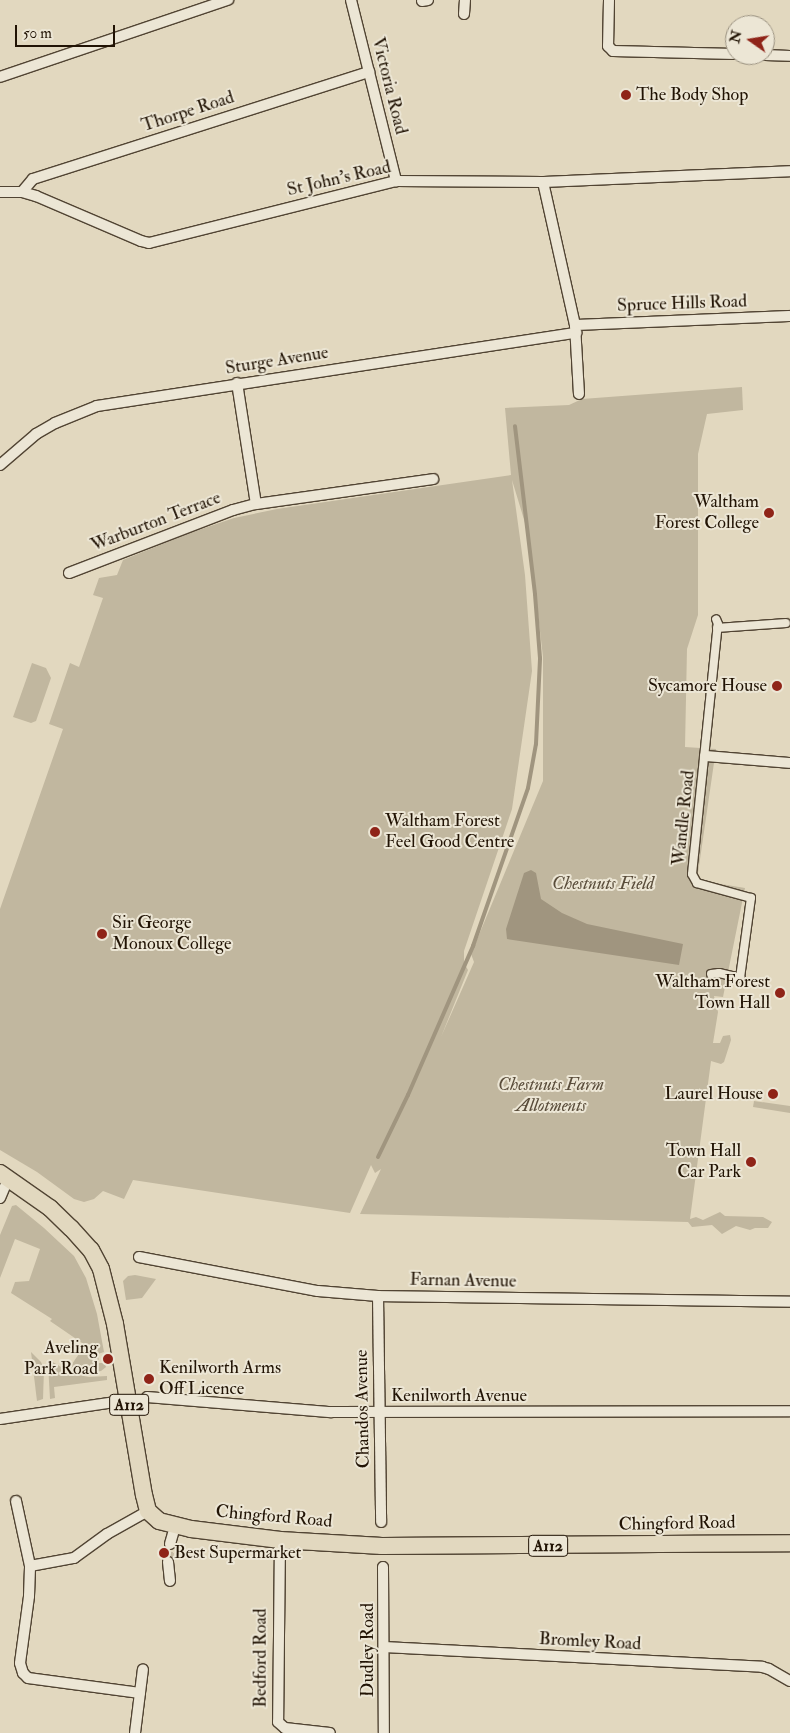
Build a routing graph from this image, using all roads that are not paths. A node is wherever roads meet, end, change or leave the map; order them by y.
1 (228, 0) edge
2 (351, 0) edge
3 (465, 0) edge
4 (608, 0) edge
5 (464, 14) dead end
6 (725, 54) edge
7 (775, 55) edge
8 (790, 56) edge
9 (368, 72) junction
10 (0, 77) edge
11 (790, 171) edge
12 (396, 181) junction
13 (543, 182) junction
14 (0, 192) edge
15 (22, 192) junction
16 (790, 316) edge
17 (576, 329) junction
18 (236, 384) junction
19 (579, 394) dead end
20 (0, 464) edge
21 (433, 479) dead end
22 (256, 504) junction
23 (68, 573) dead end
24 (716, 618) dead end
25 (786, 623) dead end
26 (717, 628) junction
27 (705, 756) junction
28 (790, 763) edge
29 (711, 974) dead end
30 (4, 1176) edge
31 (0, 1198) edge
32 (139, 1257) dead end
33 (378, 1296) junction
34 (790, 1302) edge
35 (147, 1396) joint
36 (128, 1400) junction
37 (790, 1411) edge
38 (378, 1412) junction
39 (0, 1419) edge
40 (16, 1501) dead end
41 (148, 1511) junction
42 (381, 1522) dead end
43 (175, 1526) junction
44 (280, 1540) junction
45 (790, 1543) edge
46 (170, 1544) tunnel mouth
47 (168, 1562) tunnel mouth
48 (30, 1566) junction
49 (383, 1567) dead end
50 (170, 1581) dead end
51 (384, 1647) junction
52 (143, 1669) dead end
53 (790, 1681) edge
54 (140, 1692) junction
55 (135, 1733) edge
56 (330, 1733) edge
57 (384, 1733) edge

1 - 10 street
2 - 9 street, Victoria Road
3 - 5 street
4 - 6 street
7 - 8 street
9 - 12 street, Victoria Road
9 - 15 street, Thorpe Road
11 - 13 street, St John's Road
12 - 13 street, St John's Road
12 - 15 street, St John's Road
13 - 17 street
14 - 15 street, St John's Road
16 - 17 street, Spruce Hills Road
17 - 18 street, Sturge Avenue
17 - 19 street
18 - 20 street, Sturge Avenue
18 - 22 street
21 - 22 street, Warburton Terrace
22 - 23 street, Warburton Terrace
24 - 26 street, Wandle Road
25 - 26 street
26 - 27 street, Wandle Road
27 - 28 street
27 - 29 street, Wandle Road
30 - 31 street
30 - 36 main road, A112
32 - 33 street, Farnan Avenue
33 - 34 street, Farnan Avenue
33 - 38 street, Chandos Avenue
35 - 36 street, Kenilworth Avenue
35 - 38 street, Kenilworth Avenue
36 - 39 street
36 - 41 main road, A112
37 - 38 street, Kenilworth Avenue
38 - 42 street, Chandos Avenue
40 - 48 street
41 - 43 main road, Chingford Road / A112
41 - 48 street
43 - 44 main road, Chingford Road / A112
43 - 46 street
44 - 45 main road, Chingford Road / A112
44 - 56 street, Bedford Road
47 - 50 street
48 - 54 street
49 - 51 street, Dudley Road
51 - 53 street, Bromley Road
51 - 57 street, Dudley Road
52 - 54 street
54 - 55 street

